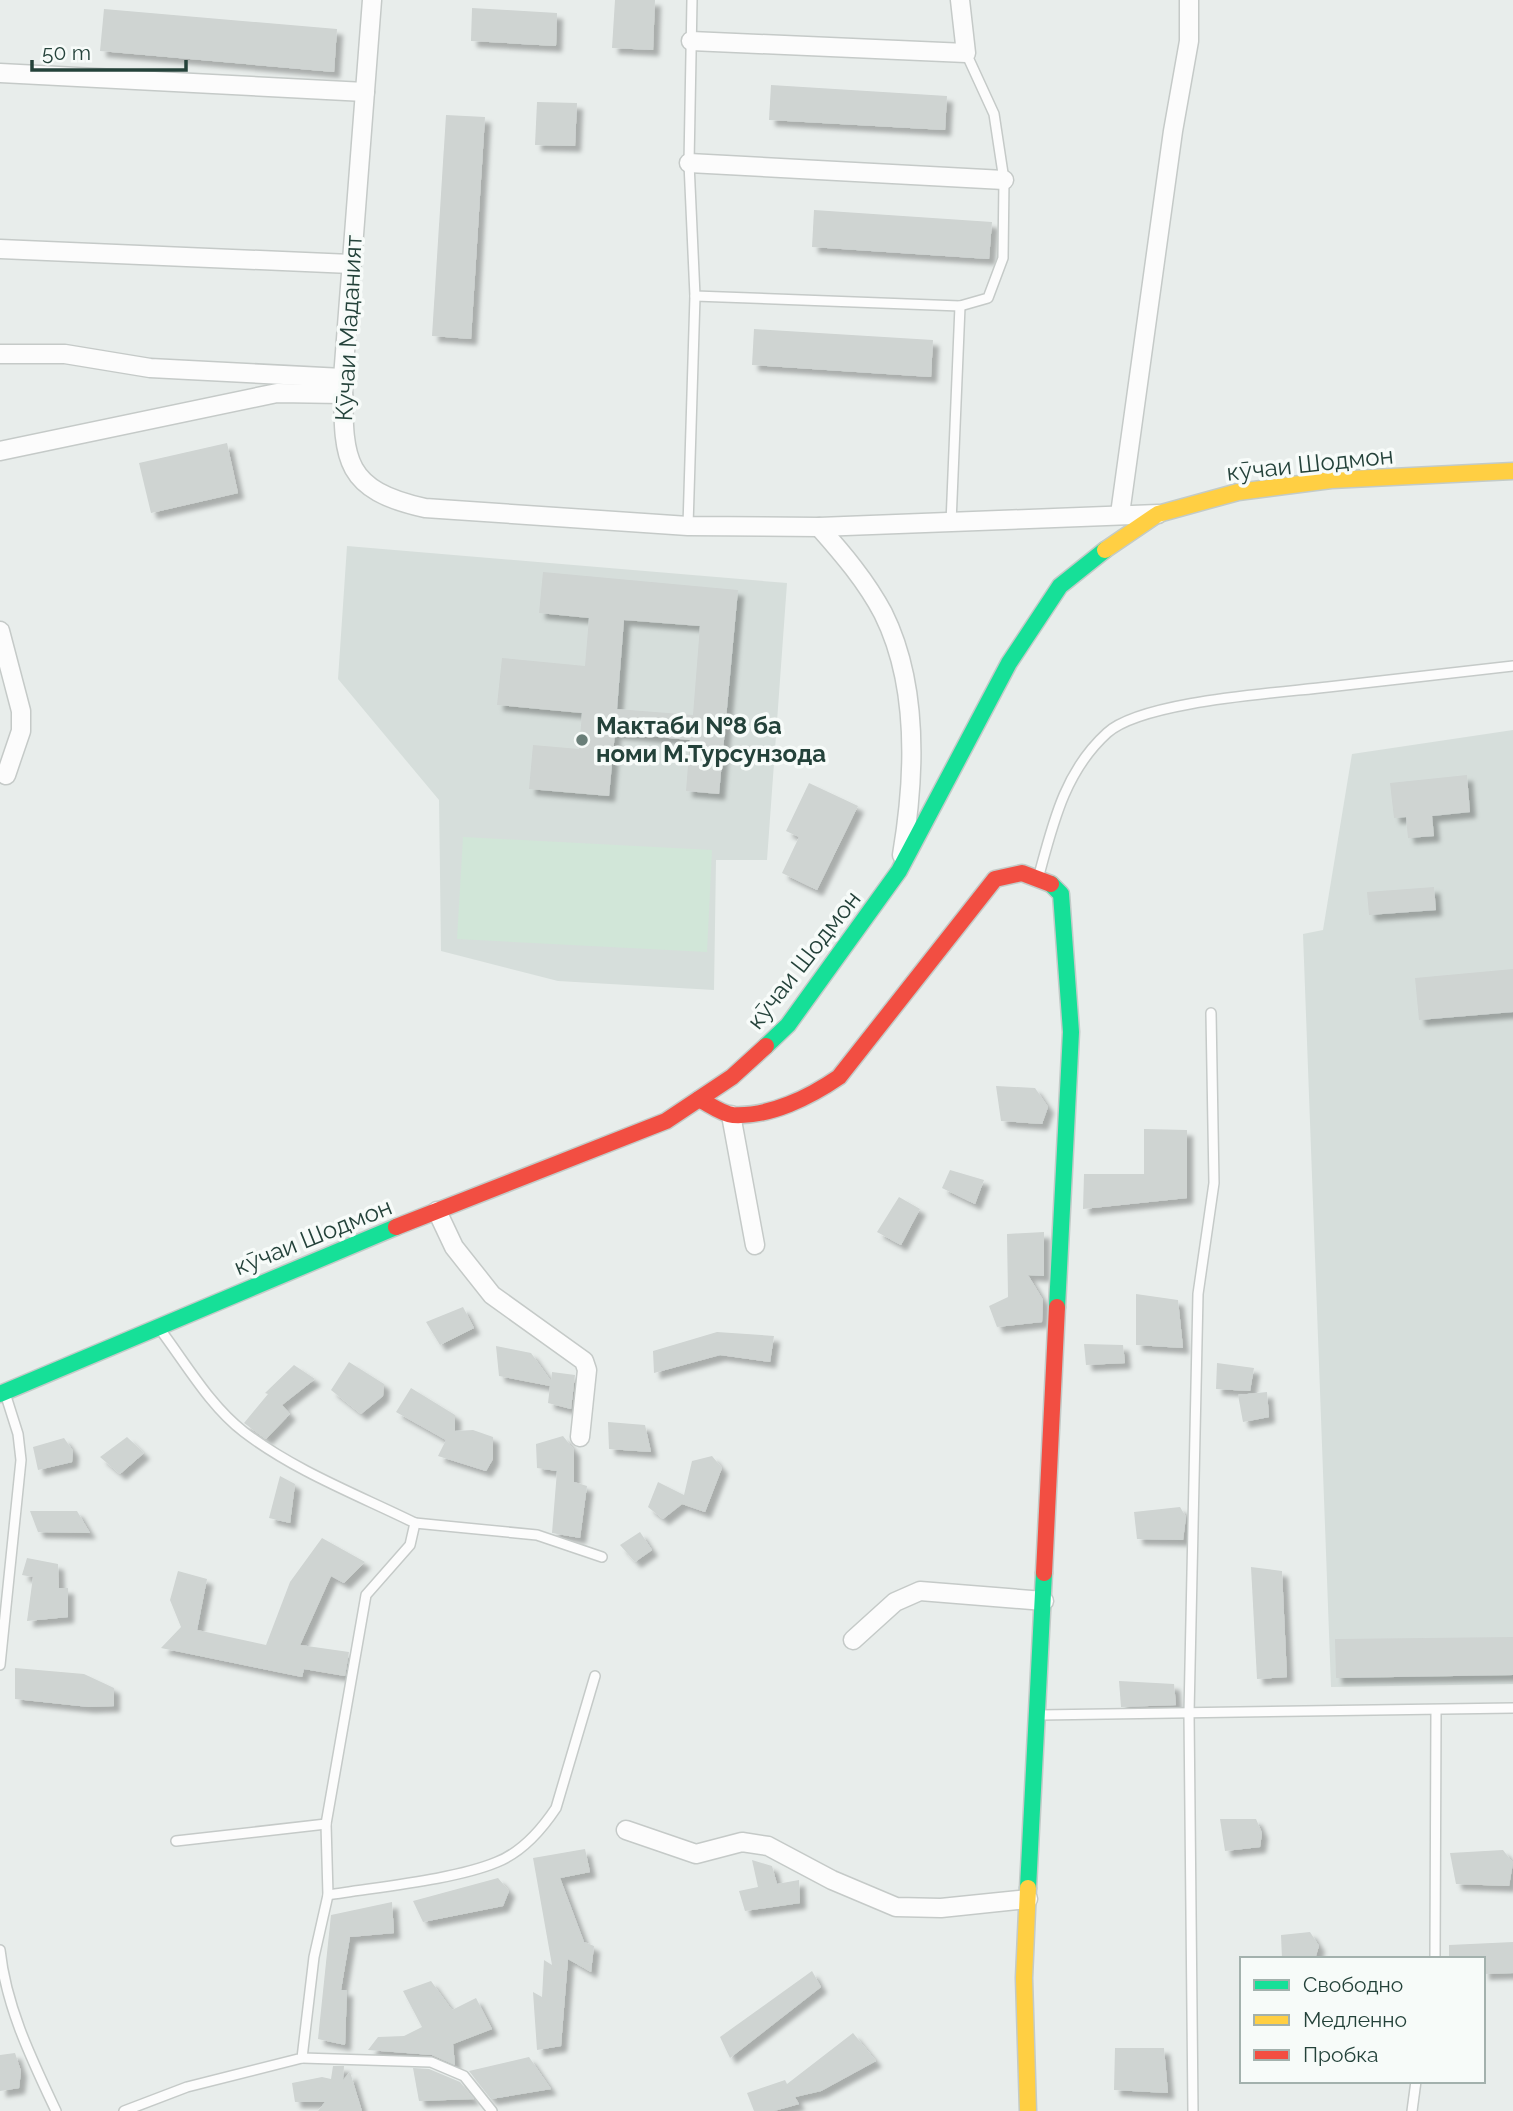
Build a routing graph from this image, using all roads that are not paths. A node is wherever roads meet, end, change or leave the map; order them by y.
1 (372, 0) edge
2 (692, 0) edge
3 (960, 0) edge
4 (1189, 0) edge
5 (691, 41) junction
6 (966, 53) junction
7 (0, 73) edge
8 (365, 92) junction
9 (690, 163) junction
10 (1004, 180) junction
11 (0, 249) edge
12 (351, 264) junction
13 (695, 296) junction
14 (960, 306) junction
15 (0, 355) edge
16 (343, 386) junction
17 (0, 450) edge
18 (1513, 471) edge
19 (1120, 514) junction
20 (1158, 514) junction
21 (951, 523) junction
22 (688, 526) junction
23 (819, 527) junction
24 (0, 631) edge
25 (1513, 666) edge
26 (6, 775) dead end
27 (900, 871) junction
28 (1039, 877) junction
29 (1211, 1013) dead end
30 (699, 1099) junction
31 (731, 1115) junction
32 (437, 1211) junction
33 (755, 1245) dead end
34 (158, 1326) junction
35 (2, 1393) edge
36 (580, 1437) dead end
37 (415, 1523) junction
38 (602, 1557) dead end
39 (1044, 1601) junction
40 (853, 1640) dead end
41 (0, 1665) edge
42 (595, 1676) dead end
43 (1513, 1708) edge
44 (1436, 1710) junction
45 (1189, 1713) junction
46 (1039, 1715) junction
47 (326, 1824) junction
48 (626, 1830) dead end
49 (176, 1841) dead end
50 (328, 1895) junction
51 (1028, 1899) junction
52 (0, 1950) edge
53 (1435, 1957) edge
54 (302, 2058) junction
55 (1416, 2083) edge
56 (56, 2111) edge
57 (124, 2111) edge
58 (492, 2111) edge
59 (1028, 2111) edge
60 (1193, 2111) edge
61 (1412, 2111) edge

1 - 8 street, Кӯчаи Маданият
2 - 5 lane
3 - 6 street
4 - 19 street
5 - 6 street
5 - 9 lane
6 - 10 lane
7 - 8 street
8 - 12 street, Кӯчаи Маданият
9 - 10 street
9 - 13 lane
10 - 14 lane
11 - 12 street
12 - 16 street, Кӯчаи Маданият
13 - 14 lane
13 - 22 lane
14 - 21 lane
15 - 16 street
16 - 17 street
16 - 22 street, Кӯчаи Маданият
18 - 20 main road, кӯчаи Шодмон
19 - 20 street, Кӯчаи Маданият
19 - 21 street, Кӯчаи Маданият
20 - 27 main road, кӯчаи Шодмон
21 - 23 street, Кӯчаи Маданият
22 - 23 street, Кӯчаи Маданият
23 - 27 street
24 - 26 street
25 - 28 lane
27 - 30 main road, кӯчаи Шодмон
28 - 31 main road
28 - 39 main road
29 - 45 lane
30 - 31 main road
30 - 32 main road, кӯчаи Шодмон
31 - 33 street
32 - 34 main road, кӯчаи Шодмон
32 - 36 street
34 - 35 main road, кӯчаи Шодмон
34 - 37 lane
35 - 41 lane
37 - 38 lane
37 - 47 lane
39 - 40 street
39 - 46 main road
42 - 50 lane
43 - 44 lane
44 - 45 lane
44 - 53 lane
45 - 46 lane
45 - 60 lane
46 - 51 main road
47 - 49 lane
47 - 50 lane
48 - 51 street
50 - 54 lane
51 - 59 main road
52 - 56 lane
54 - 57 lane
54 - 58 lane
55 - 61 lane

